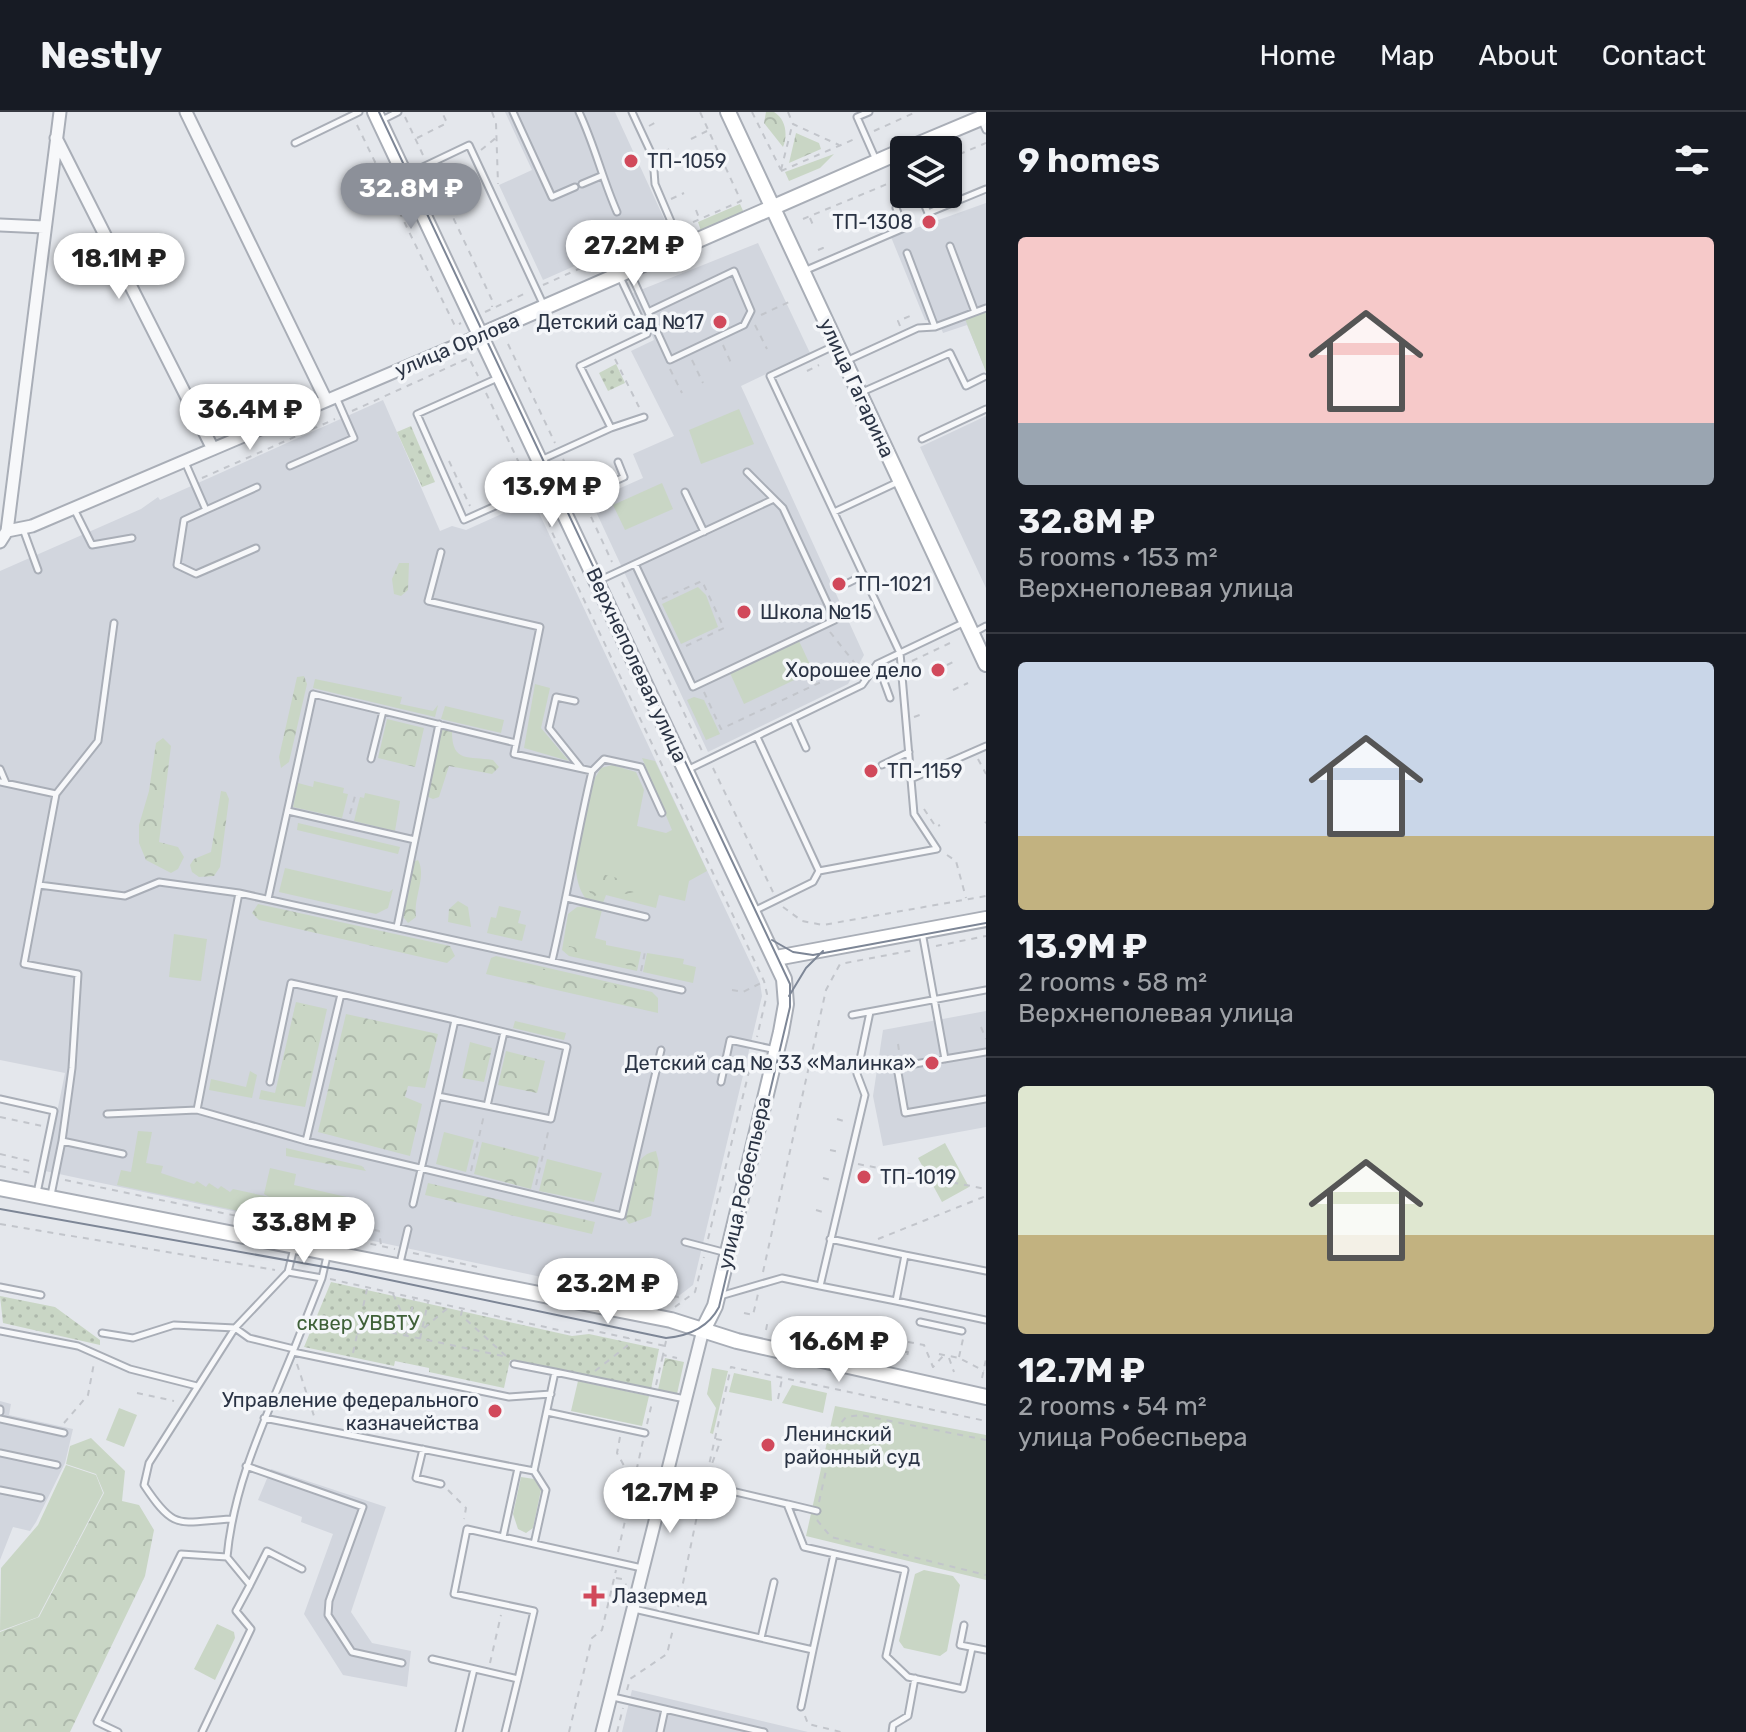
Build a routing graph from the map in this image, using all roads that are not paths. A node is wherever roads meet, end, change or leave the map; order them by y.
1 (60, 112) edge
2 (186, 112) edge
3 (359, 112) edge
4 (401, 112) edge
5 (513, 112) edge
6 (579, 112) edge
7 (632, 112) edge
8 (728, 112) edge
9 (869, 112) edge
10 (377, 116) edge
11 (984, 118) edge
12 (939, 136) edge
13 (56, 137) junction
14 (295, 143) dead end
15 (890, 156) edge
16 (877, 162) junction
17 (405, 175) junction
18 (601, 176) junction
19 (582, 184) dead end
20 (575, 187) dead end
21 (986, 189) edge
22 (962, 199) edge
23 (772, 206) junction
24 (896, 208) dead end
25 (617, 212) dead end
26 (0, 225) edge
27 (44, 227) junction
28 (628, 237) dead end
29 (682, 246) junction
30 (950, 246) dead end
31 (907, 253) dead end
32 (629, 269) junction
33 (803, 271) junction
34 (544, 307) junction
35 (986, 308) edge
36 (648, 312) junction
37 (975, 312) junction
38 (935, 327) junction
39 (481, 335) junction
40 (837, 345) junction
41 (845, 362) junction
42 (501, 377) junction
43 (984, 377) edge
44 (860, 393) junction
45 (331, 398) junction
46 (986, 409) edge
47 (644, 417) road end
48 (611, 428) junction
49 (922, 439) dead end
50 (213, 449) junction
51 (540, 460) junction
52 (184, 461) junction
53 (618, 462) dead end
54 (290, 466) dead end
55 (747, 472) dead end
56 (900, 481) junction
57 (257, 487) dead end
58 (685, 492) dead end
59 (522, 494) dead end
60 (774, 499) junction
61 (562, 505) junction
62 (73, 508) junction
63 (206, 510) junction
64 (834, 512) junction
65 (23, 528) junction
66 (7, 531) junction
67 (704, 532) junction
68 (132, 538) dead end
69 (0, 542) edge
70 (256, 548) dead end
71 (441, 552) dead end
72 (635, 564) junction
73 (38, 570) dead end
74 (864, 575) junction
75 (598, 581) junction
76 (848, 583) dead end
77 (114, 623) dead end
78 (986, 626) edge
79 (969, 627) junction
80 (900, 653) junction
81 (877, 664) junction
82 (986, 664) edge
83 (890, 698) dead end
84 (575, 701) dead end
85 (383, 711) junction
86 (793, 719) junction
87 (439, 724) junction
88 (757, 737) junction
89 (516, 743) junction
90 (986, 746) edge
91 (806, 748) dead end
92 (909, 752) junction
93 (371, 759) dead end
94 (882, 765) dead end
95 (0, 769) edge
96 (581, 769) junction
97 (687, 770) junction
98 (592, 771) junction
99 (911, 779) junction
100 (3, 783) edge
101 (56, 794) junction
102 (288, 811) junction
103 (662, 813) dead end
104 (415, 840) junction
105 (819, 871) junction
106 (39, 885) junction
107 (239, 893) junction
108 (567, 898) junction
109 (268, 899) junction
110 (753, 911) junction
111 (646, 917) dead end
112 (986, 919) edge
113 (397, 927) junction
114 (922, 931) junction
115 (776, 958) junction
116 (552, 961) junction
117 (682, 990) dead end
118 (986, 990) edge
119 (341, 994) junction
120 (936, 1000) junction
121 (870, 1012) junction
122 (852, 1015) dead end
123 (455, 1020) junction
124 (504, 1032) junction
125 (661, 1050) dead end
126 (776, 1050) junction
127 (986, 1052) edge
128 (945, 1059) junction
129 (270, 1082) dead end
130 (721, 1082) dead end
131 (438, 1096) junction
132 (0, 1099) edge
133 (986, 1099) edge
134 (487, 1106) junction
135 (197, 1110) junction
136 (107, 1114) dead end
137 (62, 1141) junction
138 (306, 1141) junction
139 (123, 1154) dead end
140 (421, 1169) junction
141 (0, 1188) edge
142 (44, 1195) junction
143 (413, 1204) dead end
144 (408, 1229) dead end
145 (830, 1239) junction
146 (685, 1242) dead end
147 (296, 1244) junction
148 (328, 1250) junction
149 (728, 1253) junction
150 (905, 1255) junction
151 (401, 1258) junction
152 (986, 1271) edge
153 (288, 1272) junction
154 (322, 1278) junction
155 (820, 1286) junction
156 (0, 1287) edge
157 (41, 1295) dead end
158 (717, 1296) junction
159 (896, 1301) junction
160 (959, 1314) junction
161 (986, 1320) edge
162 (920, 1322) dead end
163 (235, 1328) junction
164 (703, 1330) junction
165 (0, 1331) edge
166 (102, 1333) dead end
167 (294, 1350) junction
168 (514, 1364) road end
169 (555, 1372) junction
170 (197, 1386) junction
171 (551, 1394) junction
172 (986, 1397) edge
173 (686, 1399) junction
174 (547, 1412) junction
175 (264, 1418) junction
176 (0, 1419) edge
177 (63, 1432) road end
178 (645, 1433) road end
179 (423, 1449) junction
180 (0, 1453) edge
181 (57, 1465) dead end
182 (246, 1466) junction
183 (518, 1468) junction
184 (534, 1471) junction
185 (667, 1476) junction
186 (441, 1484) dead end
187 (0, 1490) edge
188 (41, 1498) dead end
189 (787, 1504) junction
190 (817, 1511) road end
191 (231, 1519) junction
192 (503, 1537) junction
193 (534, 1544) junction
194 (834, 1554) junction
195 (227, 1557) junction
196 (643, 1568) junction
197 (302, 1569) dead end
198 (774, 1582) dead end
199 (250, 1585) junction
200 (634, 1609) junction
201 (964, 1625) dead end
202 (761, 1638) junction
203 (972, 1648) junction
204 (813, 1650) junction
205 (986, 1650) edge
206 (432, 1659) dead end
207 (402, 1663) dead end
208 (474, 1669) junction
209 (915, 1678) junction
210 (518, 1679) junction
211 (611, 1697) junction
212 (801, 1707) road end
213 (665, 1709) junction
214 (118, 1732) edge
215 (202, 1732) edge
216 (459, 1732) edge
217 (505, 1732) edge
218 (602, 1732) edge
219 (660, 1732) edge
220 (764, 1732) edge
221 (892, 1732) edge

1 - 13 street
2 - 45 street
3 - 14 lane
4 - 10 lane
5 - 20 lane
6 - 18 lane
7 - 29 lane
8 - 23 street, улица Гагарина
9 - 16 lane
10 - 17 street, Верхнеполевая улица
11 - 12 street, улица Орлова
13 - 27 street
13 - 50 street
15 - 16 street, улица Орлова
16 - 23 street, улица Орлова
17 - 34 lane
17 - 39 street, Верхнеполевая улица
18 - 19 lane
18 - 25 lane
21 - 22 lane
23 - 29 street, улица Орлова
23 - 33 street, улица Гагарина
24 - 33 lane
26 - 27 street
27 - 66 street
28 - 32 lane
29 - 32 street, улица Орлова
30 - 37 lane
31 - 38 lane
32 - 34 street, улица Орлова
32 - 36 lane
32 - 48 lane
33 - 40 street, улица Гагарина
34 - 39 street, улица Орлова
35 - 37 lane
36 - 36 lane
37 - 38 lane
38 - 41 lane
39 - 42 street, Верхнеполевая улица
39 - 45 street, улица Орлова
40 - 41 street, улица Гагарина
40 - 64 lane
41 - 44 street, улица Гагарина
42 - 51 street, Верхнеполевая улица
42 - 59 lane
43 - 44 lane
44 - 56 street, улица Гагарина
45 - 50 street, улица Орлова
45 - 54 lane
46 - 49 lane
47 - 48 lane
48 - 51 lane
50 - 52 street, улица Орлова
51 - 61 street, Верхнеполевая улица
52 - 62 street, улица Орлова
52 - 63 lane
53 - 61 lane
55 - 60 lane
56 - 64 lane
56 - 79 street, улица Гагарина
57 - 63 lane
58 - 67 lane
60 - 67 lane
60 - 72 lane
61 - 75 street, Верхнеполевая улица
62 - 65 street, улица Орлова
62 - 68 lane
63 - 70 lane
64 - 74 lane
65 - 66 street, улица Орлова
65 - 73 lane
66 - 69 street
67 - 72 lane
71 - 89 lane
72 - 75 lane
74 - 76 lane
74 - 80 lane
75 - 97 street, Верхнеполевая улица
77 - 101 lane
78 - 79 lane
79 - 80 lane
79 - 82 street, улица Гагарина
80 - 81 lane
80 - 92 lane
81 - 83 lane
81 - 86 lane
84 - 96 lane
85 - 87 lane
85 - 93 lane
85 - 102 lane
86 - 88 lane
86 - 91 lane
87 - 89 lane
87 - 104 lane
88 - 97 lane
88 - 105 lane
89 - 96 lane
90 - 99 lane
92 - 94 lane
92 - 99 lane
95 - 100 lane
96 - 98 lane
97 - 110 street, Верхнеполевая улица
98 - 103 lane
98 - 108 lane
99 - 105 lane
100 - 101 lane
101 - 106 lane
102 - 104 lane
102 - 109 lane
104 - 113 lane
105 - 110 lane
106 - 107 lane
106 - 137 lane
107 - 109 lane
107 - 135 lane
108 - 111 lane
108 - 116 lane
109 - 113 lane
110 - 115 street, Верхнеполевая улица
112 - 114 street
113 - 116 lane
114 - 115 street
114 - 120 lane
115 - 126 street, улица Робеспьера
116 - 117 lane
118 - 120 lane
119 - 123 lane
119 - 129 lane
119 - 138 lane
120 - 121 lane
120 - 128 lane
121 - 122 lane
121 - 145 lane
123 - 124 lane
123 - 131 lane
124 - 134 lane
124 - 134 lane
125 - 140 lane
126 - 130 lane
126 - 149 street, улица Робеспьера
127 - 128 lane
128 - 133 lane
131 - 134 lane
131 - 140 lane
132 - 142 lane
135 - 136 lane
135 - 138 lane
137 - 139 lane
137 - 142 lane
138 - 140 lane
140 - 143 lane
141 - 142 street
142 - 147 street
144 - 151 lane
145 - 150 lane
145 - 155 lane
146 - 149 lane
147 - 148 street
147 - 153 lane
148 - 151 street
148 - 154 lane
149 - 158 street, улица Робеспьера
150 - 152 lane
150 - 159 lane
151 - 164 street
153 - 154 lane
153 - 163 lane
154 - 167 lane
155 - 158 lane
155 - 159 lane
156 - 157 lane
158 - 164 street, улица Робеспьера
159 - 160 lane
160 - 161 lane
160 - 162 lane
163 - 166 lane
163 - 167 lane
163 - 170 lane
164 - 172 street
164 - 173 street, улица Робеспьера
165 - 170 lane
167 - 171 lane
167 - 175 lane
168 - 169 lane
169 - 171 lane
169 - 173 lane
170 - 191 lane
171 - 174 lane
173 - 185 street, улица Робеспьера
174 - 178 lane
174 - 184 lane
175 - 179 lane
175 - 182 lane
176 - 177 lane
179 - 183 lane
179 - 186 lane
180 - 181 lane
182 - 191 lane
182 - 207 lane
183 - 184 lane
183 - 192 lane
184 - 193 lane
185 - 189 lane
185 - 196 street, улица Робеспьера
187 - 188 lane
189 - 190 lane
189 - 194 lane
191 - 195 lane
192 - 193 lane
192 - 210 lane
193 - 196 lane
194 - 204 lane
194 - 209 lane
195 - 199 lane
195 - 214 lane
196 - 200 street, улица Робеспьера
197 - 199 lane
198 - 202 lane
199 - 215 lane
200 - 202 lane
200 - 211 street, улица Робеспьера
201 - 203 lane
202 - 204 lane
203 - 205 lane
203 - 209 lane
204 - 212 lane
206 - 208 lane
208 - 210 lane
208 - 216 lane
209 - 221 lane
210 - 217 lane
211 - 213 lane
211 - 218 street, улица Робеспьера
213 - 219 lane
213 - 220 lane

